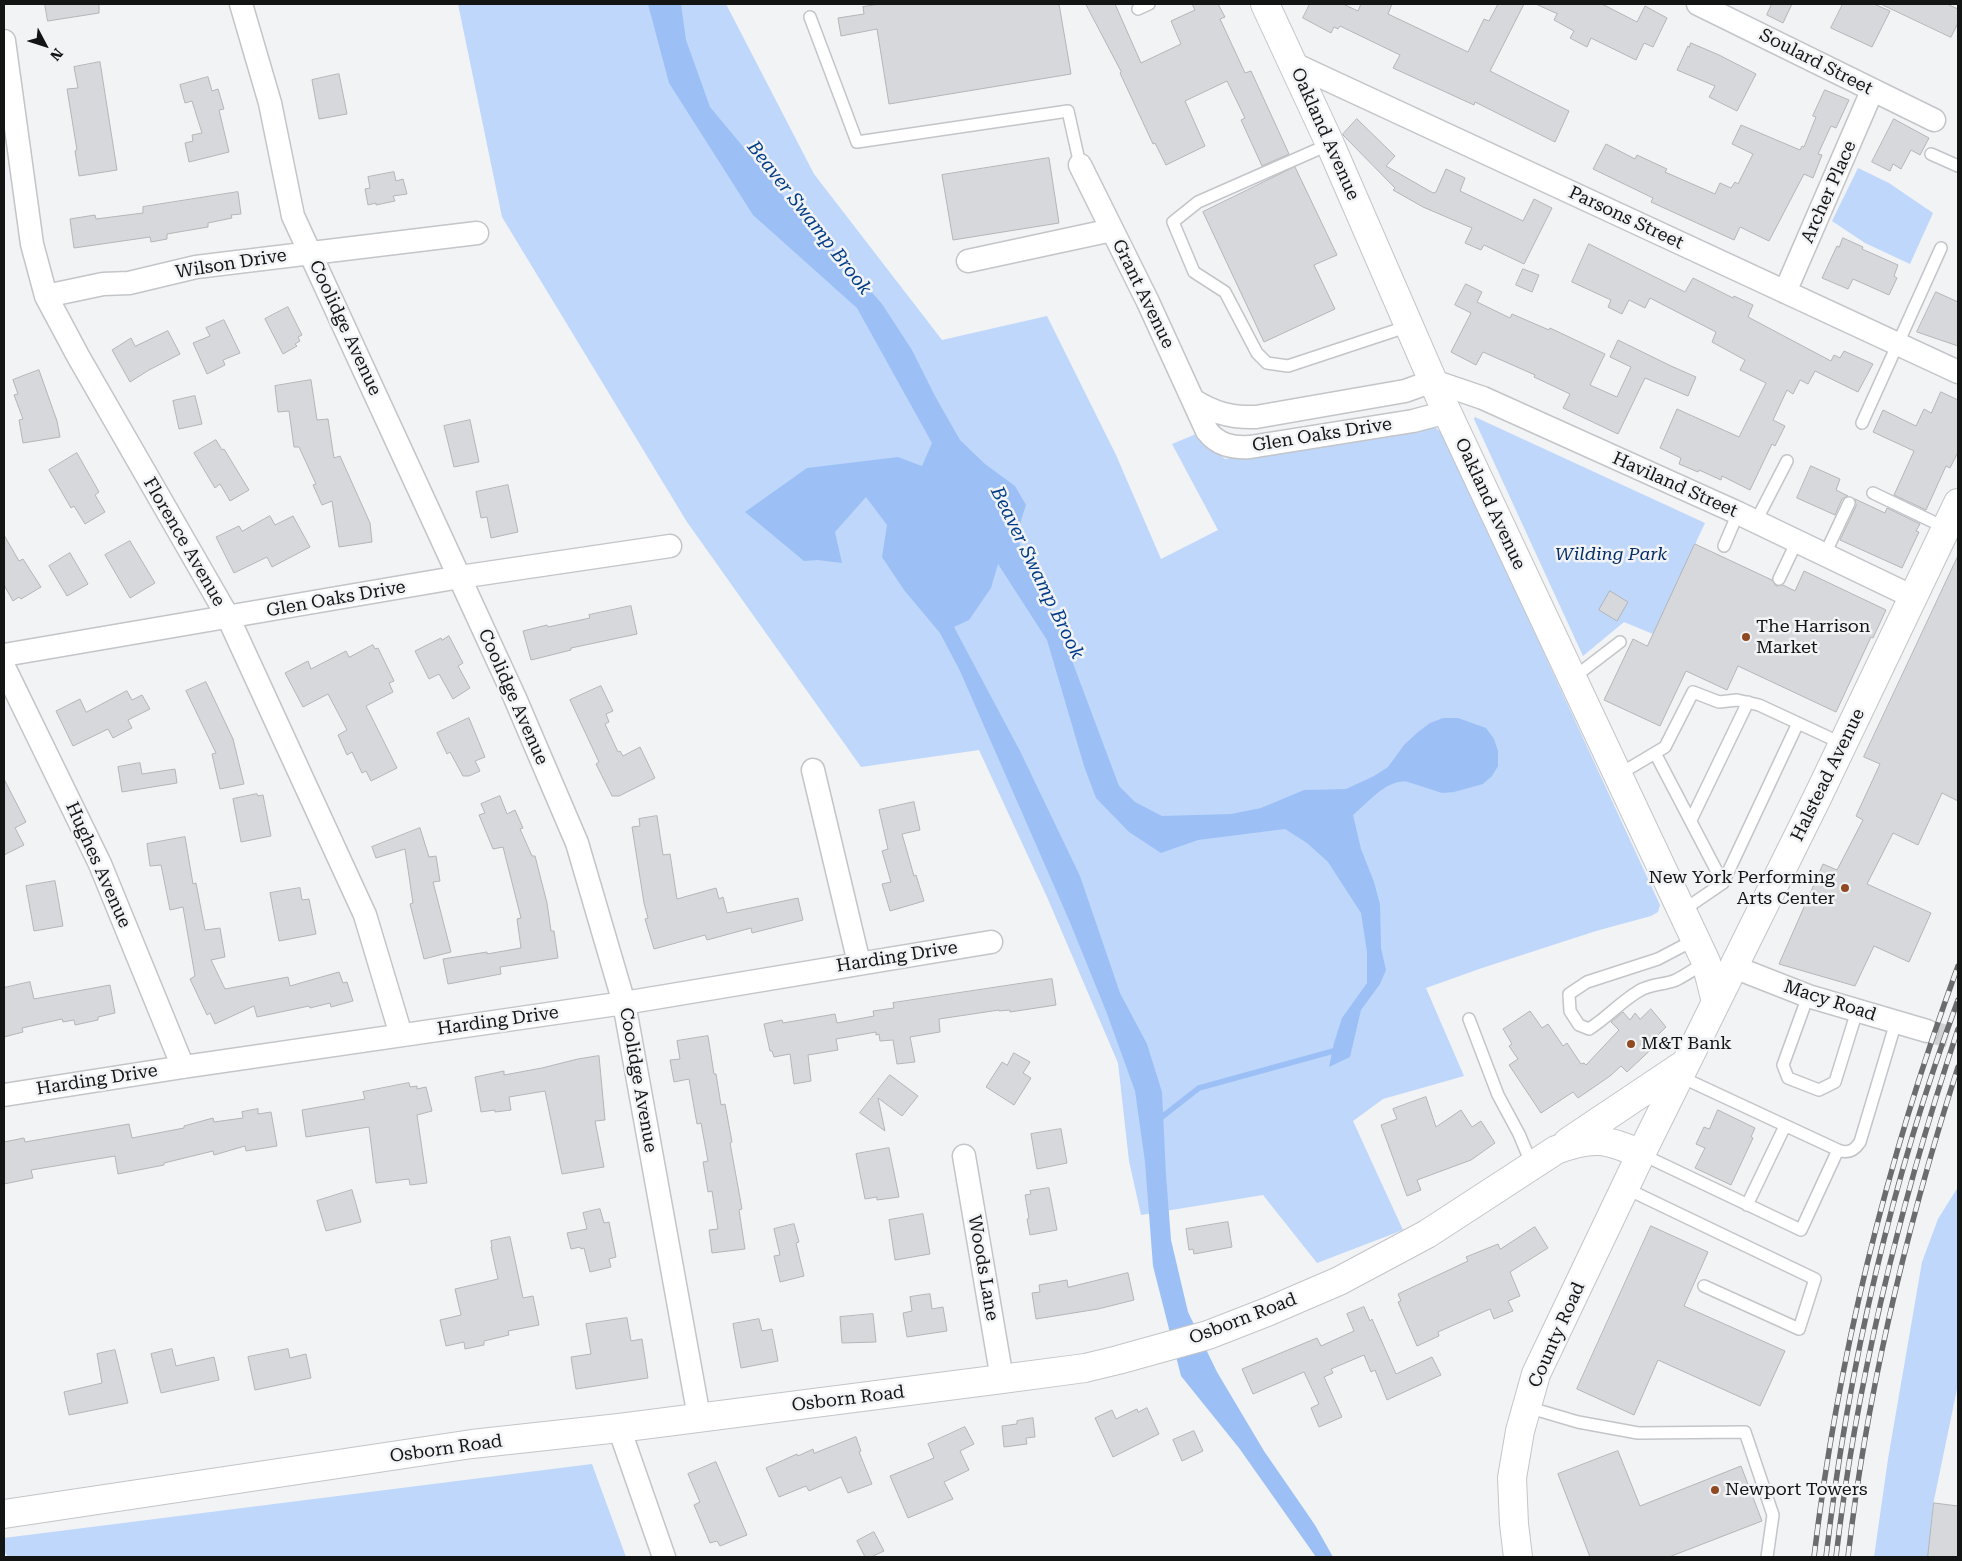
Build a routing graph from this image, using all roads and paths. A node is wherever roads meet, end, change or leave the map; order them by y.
1 (241, 4) edge
2 (1149, 4) edge
3 (1265, 4) edge
4 (1698, 4) edge
5 (1138, 9) dead end
6 (810, 17) dead end
7 (4, 40) edge
8 (1294, 64) junction
9 (1872, 91) junction
10 (1934, 120) dead end
11 (1330, 144) junction
12 (1931, 154) dead end
13 (1080, 165) joint
14 (1958, 166) edge
15 (1112, 230) junction
16 (477, 233) dead end
17 (1941, 248) dead end
18 (310, 253) junction
19 (968, 261) dead end
20 (1785, 292) junction
21 (46, 296) junction
22 (1409, 326) junction
23 (1897, 345) junction
24 (1958, 372) edge
25 (1433, 381) junction
26 (1193, 400) junction
27 (1447, 412) junction
28 (1862, 423) dead end
29 (1204, 424) joint
30 (1787, 461) dead end
31 (1873, 493) dead end
32 (1849, 503) dead end
33 (1958, 503) edge
34 (1747, 517) junction
35 (1946, 528) junction
36 (1797, 541) junction
37 (670, 546) dead end
38 (1724, 546) dead end
39 (1824, 554) junction
40 (460, 577) junction
41 (1779, 578) dead end
42 (1914, 597) junction
43 (228, 618) junction
44 (1620, 642) dead end
45 (4, 655) edge
46 (4, 667) edge
47 (1573, 678) junction
48 (1748, 702) junction
49 (1798, 723) junction
50 (1843, 744) junction
51 (1655, 753) junction
52 (813, 770) dead end
53 (1618, 775) junction
54 (1691, 820) junction
55 (1724, 882) junction
56 (1682, 911) junction
57 (991, 942) dead end
58 (1701, 950) junction
59 (858, 963) junction
60 (1734, 966) junction
61 (1808, 996) junction
62 (1716, 1002) junction
63 (624, 1003) junction
64 (1857, 1011) junction
65 (1469, 1019) dead end
66 (1896, 1022) junction
67 (1927, 1031) tunnel mouth
68 (401, 1035) junction
69 (183, 1067) junction
70 (1684, 1070) junction
71 (4, 1095) edge
72 (1785, 1126) junction
73 (1556, 1150) junction
74 (1838, 1150) junction
75 (1641, 1154) junction
76 (964, 1156) dead end
77 (1532, 1166) junction
78 (1625, 1188) junction
79 (1747, 1205) junction
80 (1704, 1286) dead end
81 (1002, 1379) junction
82 (1527, 1406) junction
83 (699, 1417) junction
84 (619, 1428) junction
85 (4, 1514) edge
86 (664, 1557) edge
87 (1518, 1557) edge
88 (1767, 1557) edge

1 - 18 street, Coolidge Avenue
2 - 5 lane
3 - 8 street, Oakland Avenue
4 - 9 street, Soulard Street
6 - 13 lane
7 - 21 street, Florence Avenue
8 - 11 street, Oakland Avenue
8 - 20 street, Parsons Street
9 - 10 street, Soulard Street
9 - 20 street, Archer Place
11 - 22 street, Oakland Avenue
11 - 22 lane
12 - 14 lane
13 - 15 street, Grant Avenue
15 - 19 street
15 - 26 street, Grant Avenue
16 - 18 street, Wilson Drive
17 - 23 lane
18 - 21 street, Wilson Drive
18 - 40 street, Coolidge Avenue
20 - 23 street, Parsons Street
21 - 43 street, Florence Avenue
22 - 25 street, Oakland Avenue
23 - 24 street, Parsons Street
23 - 28 lane
25 - 26 street, Glen Oaks Drive
25 - 27 street, Oakland Avenue
25 - 34 street, Haviland Street
26 - 29 street, Grant Avenue
27 - 29 street, Glen Oaks Drive
27 - 47 street, Oakland Avenue
30 - 34 lane
31 - 35 lane
32 - 39 lane
33 - 35 street, Halstead Avenue
34 - 36 street, Haviland Street
34 - 38 lane
35 - 42 street, Halstead Avenue
36 - 39 street, Haviland Street
36 - 41 lane
37 - 40 street, Glen Oaks Drive
39 - 42 street, Haviland Street
40 - 43 street, Glen Oaks Drive
40 - 63 street, Coolidge Avenue
42 - 50 street, Halstead Avenue
43 - 45 street, Glen Oaks Drive
43 - 68 street, Florence Avenue
44 - 47 lane
46 - 69 street, Hughes Avenue
47 - 53 street, Oakland Avenue
48 - 49 lane
48 - 51 lane
48 - 54 lane
49 - 50 lane
49 - 55 lane
50 - 60 street, Halstead Avenue
51 - 53 lane
51 - 54 lane
52 - 59 street
53 - 56 street, Oakland Avenue
54 - 55 lane
55 - 56 lane
56 - 58 street, Oakland Avenue
57 - 59 street, Harding Drive
58 - 58 lane
58 - 62 street, Oakland Avenue
59 - 63 street, Harding Drive
60 - 61 street, Macy Road
60 - 62 street, Halstead Avenue
61 - 64 street, Macy Road
61 - 64 lane
62 - 70 street, Halstead Avenue
63 - 68 street, Harding Drive
63 - 83 street, Coolidge Avenue
64 - 66 street, Macy Road
65 - 77 lane
66 - 67 street, Macy Road
66 - 74 lane
68 - 69 street, Harding Drive
69 - 71 street, Harding Drive
70 - 72 lane
70 - 73 street
70 - 75 street, Halstead Avenue
72 - 74 lane
72 - 79 lane
73 - 75 street, Osborn Road
73 - 77 street, Osborn Road
74 - 79 lane
75 - 78 street, County Road
75 - 79 lane
76 - 81 street, Woods Lane
77 - 81 street, Osborn Road
78 - 80 lane
78 - 82 street, County Road
81 - 83 street, Osborn Road
82 - 87 street, County Road
82 - 88 lane
83 - 84 street, Osborn Road
84 - 85 street, Osborn Road
84 - 86 street

